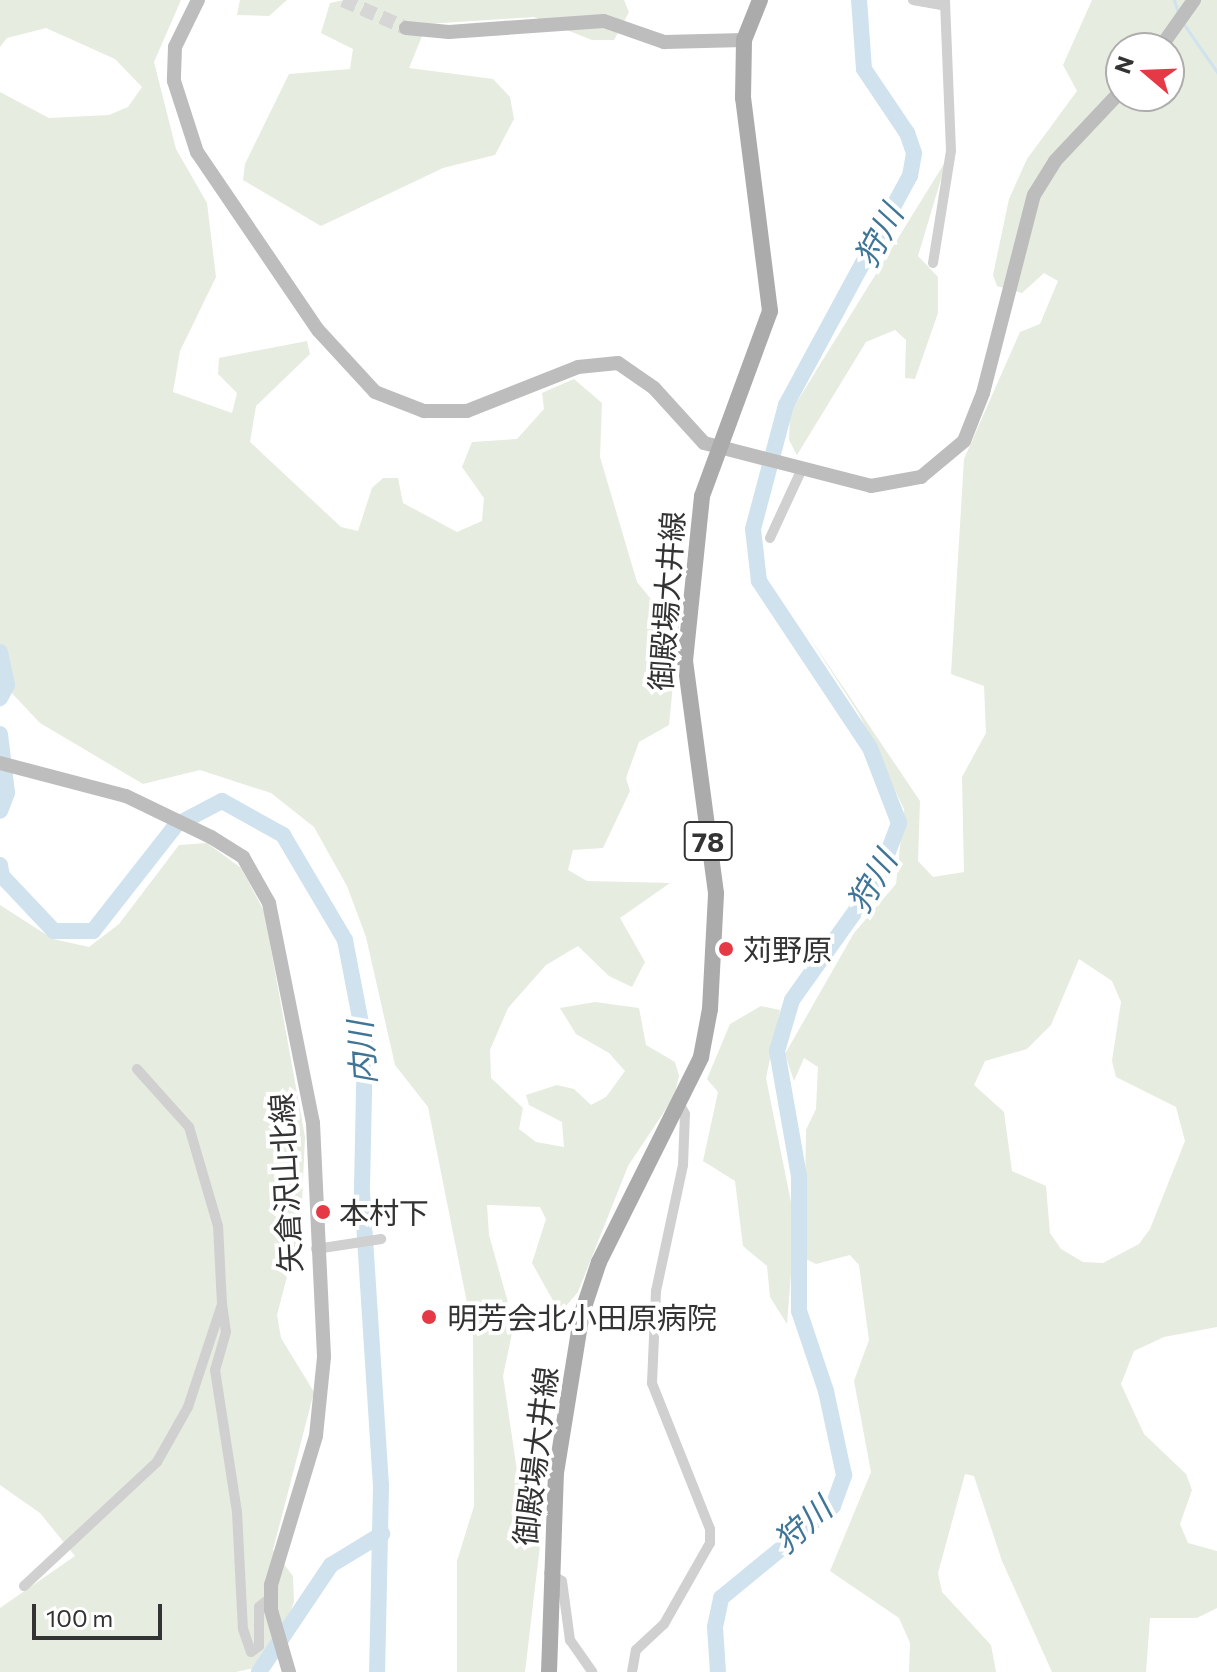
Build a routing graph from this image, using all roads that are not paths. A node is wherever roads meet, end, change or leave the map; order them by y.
1 (198, 0) edge
2 (760, 0) edge
3 (913, 0) edge
4 (1194, 1) edge
5 (944, 3) edge
6 (406, 28) tunnel mouth
7 (1173, 32) edge
8 (744, 40) junction
9 (1105, 108) edge
10 (933, 263) dead end
11 (728, 451) junction
12 (796, 470) junction
13 (770, 538) dead end
14 (5, 765) edge
15 (137, 1069) dead end
16 (679, 1103) junction
17 (381, 1239) dead end
18 (316, 1249) junction
19 (222, 1304) junction
20 (548, 1573) junction
21 (24, 1586) dead end
22 (271, 1604) junction
23 (288, 1665) edge
24 (549, 1672) edge
25 (592, 1672) edge
26 (632, 1672) edge

1 - 11 street
2 - 8 main road, 御殿場大井線 / 78
3 - 5 street
4 - 7 street
5 - 10 street
6 - 8 street
8 - 11 main road, 御殿場大井線 / 78
9 - 12 street
11 - 12 street
11 - 16 main road, 御殿場大井線 / 78
12 - 13 street
14 - 18 street, 矢倉沢山北線
15 - 19 street
16 - 20 main road, 御殿場大井線 / 78
16 - 26 street
17 - 18 street
18 - 22 street, 矢倉沢山北線
19 - 21 street
19 - 22 street
20 - 24 main road, 御殿場大井線 / 78
20 - 25 street
22 - 23 street

